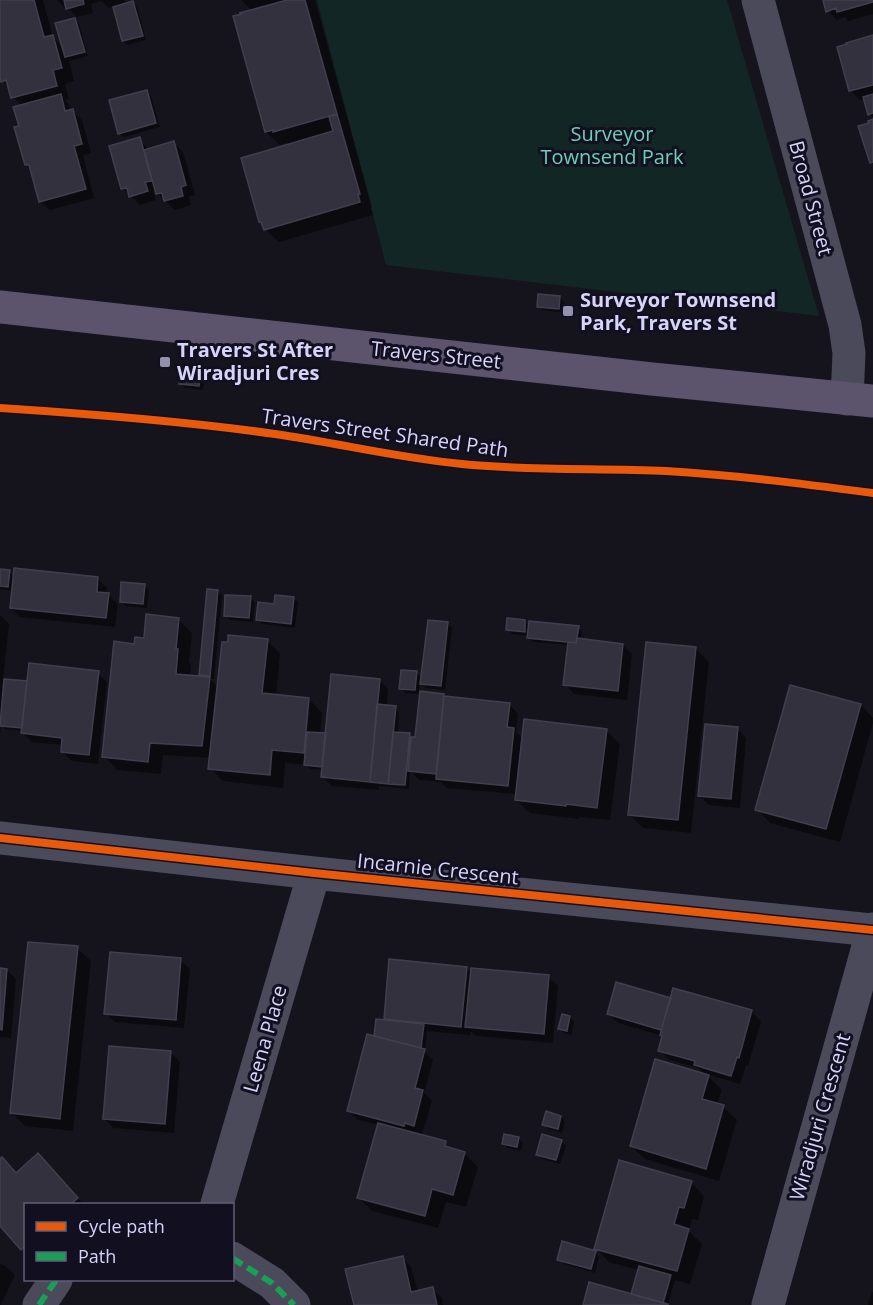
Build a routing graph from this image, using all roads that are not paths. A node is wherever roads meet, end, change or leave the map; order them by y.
1 (758, 0) edge
2 (0, 307) edge
3 (860, 400) edge
4 (0, 838) edge
5 (314, 873) junction
6 (873, 930) edge
7 (217, 1203) edge
8 (234, 1258) edge
9 (55, 1281) edge
10 (39, 1305) edge
11 (294, 1305) edge
12 (768, 1305) edge

1 - 3 street, Broad Street
2 - 3 main road, Travers Street
4 - 5 street, Incarnie Crescent
5 - 6 street, Incarnie Crescent
5 - 7 street, Leena Place
6 - 12 street, Wiradjuri Crescent
8 - 11 street
9 - 10 street

